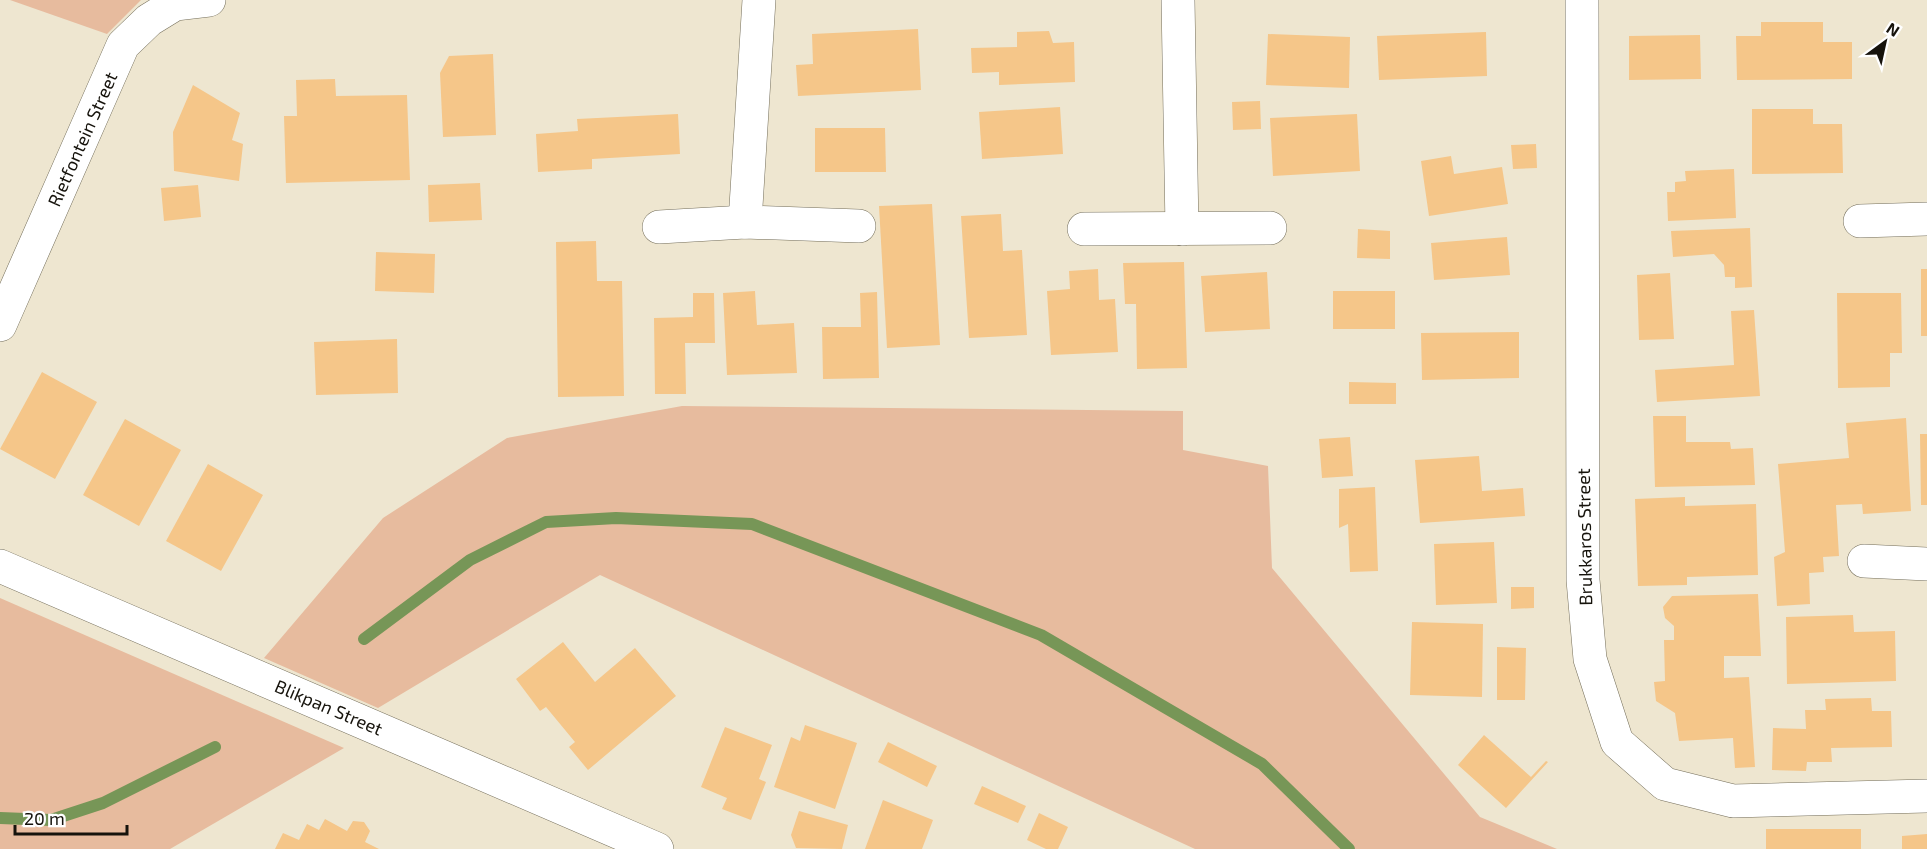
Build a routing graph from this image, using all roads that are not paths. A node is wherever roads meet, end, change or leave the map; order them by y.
1 (209, 0) edge
2 (759, 0) edge
3 (1178, 0) edge
4 (1582, 0) edge
5 (1927, 219) edge
6 (1860, 221) dead end
7 (745, 222) junction
8 (859, 226) dead end
9 (659, 227) dead end
10 (1270, 228) dead end
11 (1084, 229) dead end
12 (1182, 229) junction
13 (0, 325) edge
14 (1864, 561) dead end
15 (1927, 564) edge
16 (0, 566) edge
17 (1927, 796) edge
18 (657, 849) edge

1 - 13 street, Rietfontein Street
2 - 7 street
3 - 12 street
4 - 17 street, Brukkaros Street
5 - 6 street
7 - 8 street
7 - 9 street
10 - 12 street
11 - 12 street
14 - 15 street
16 - 18 street, Blikpan Street

